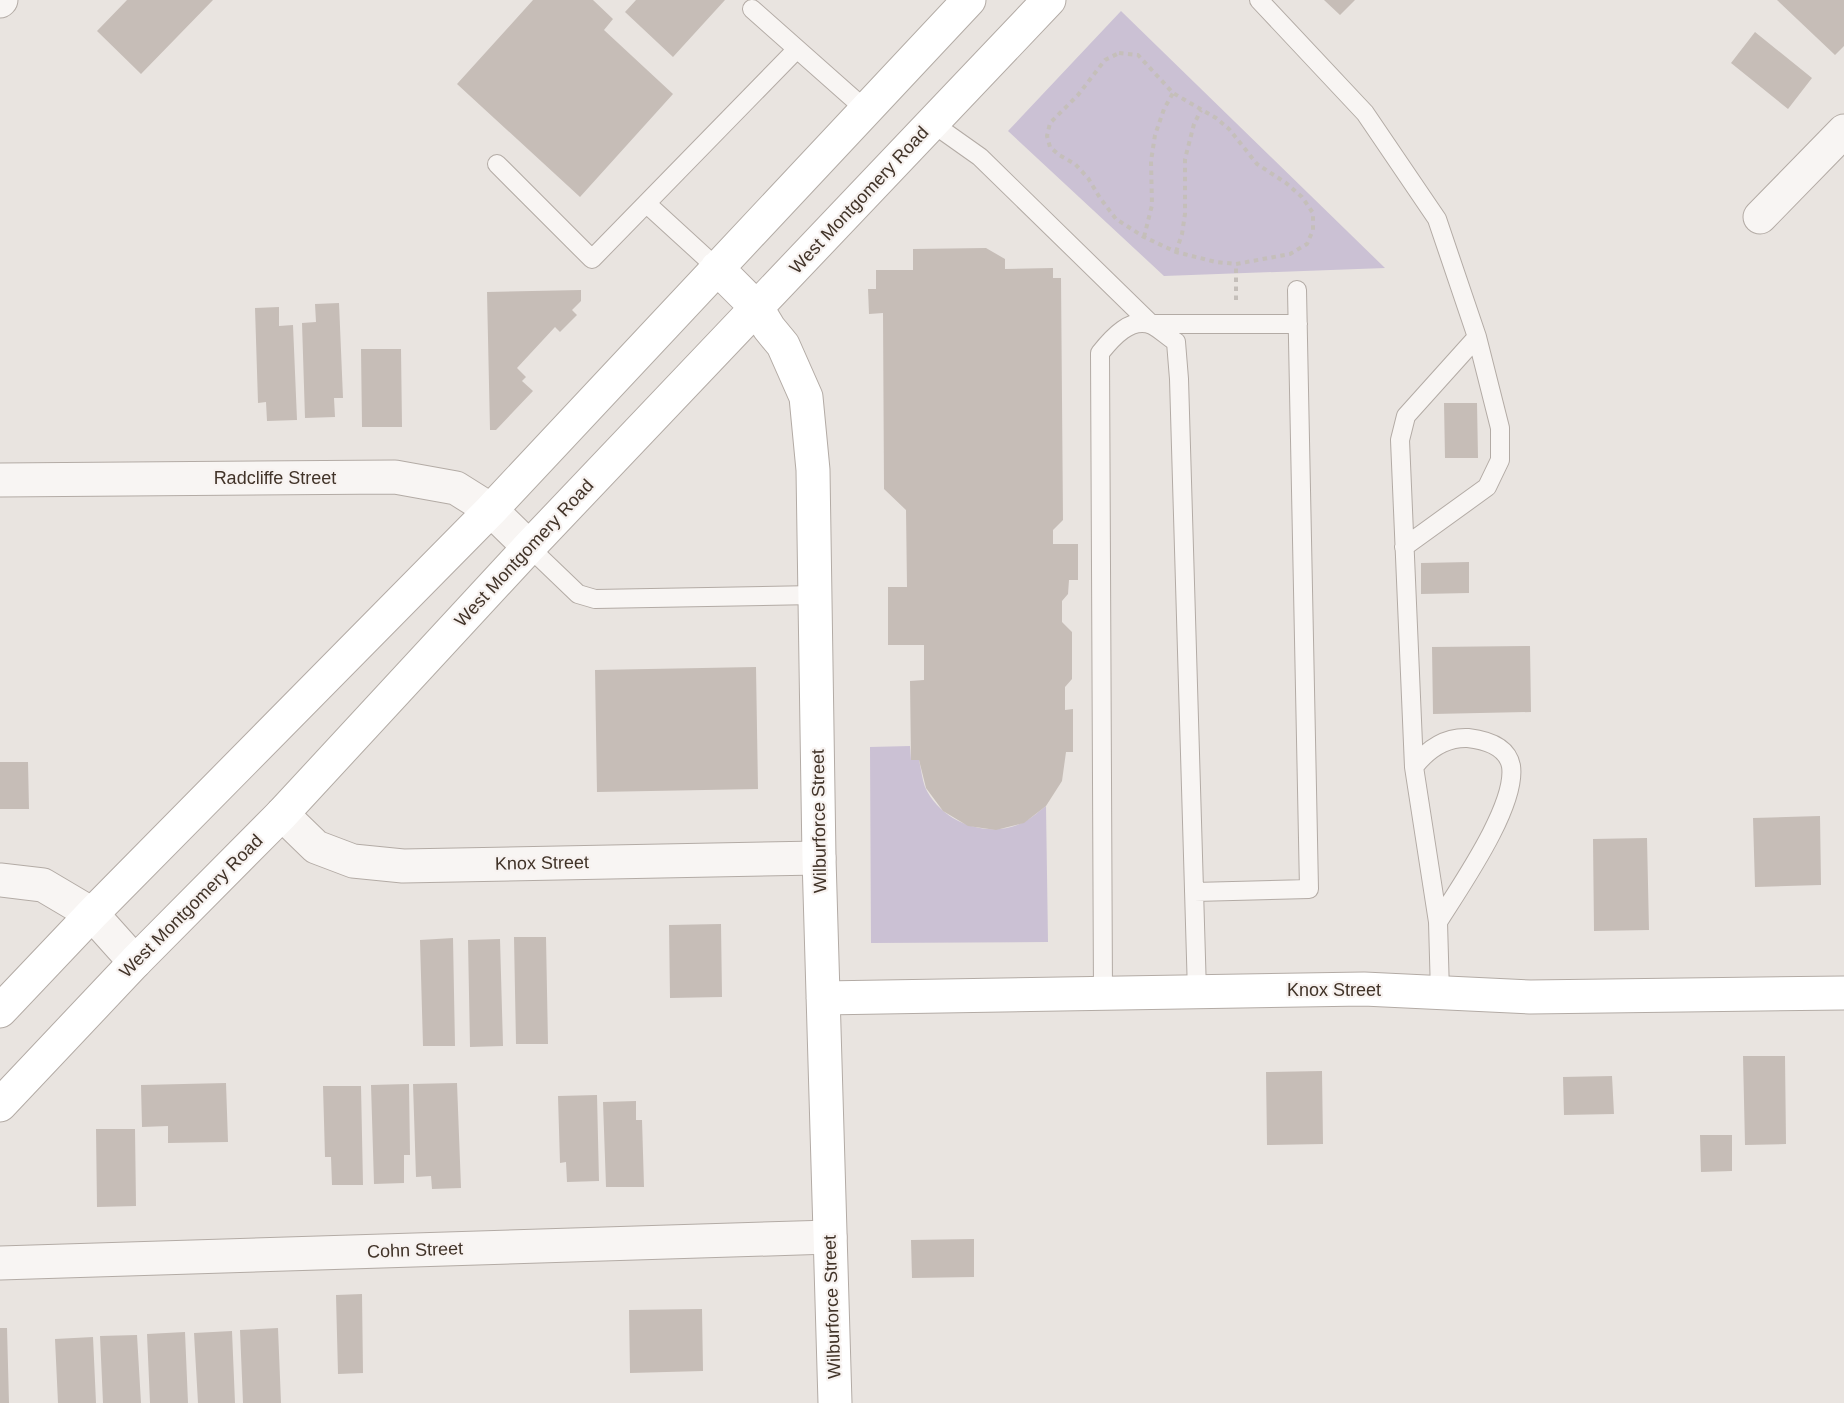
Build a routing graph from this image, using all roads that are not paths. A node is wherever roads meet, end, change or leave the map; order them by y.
1 (969, 0) edge
2 (1049, 0) edge
3 (1258, 0) edge
4 (752, 9) dead end
5 (797, 49) junction
6 (866, 110) junction
7 (933, 123) junction
8 (1844, 131) edge
9 (497, 164) dead end
10 (647, 204) junction
11 (1760, 218) dead end
12 (717, 268) junction
13 (1297, 290) dead end
14 (757, 308) junction
15 (1151, 324) junction
16 (1298, 324) junction
17 (1477, 337) junction
18 (0, 480) edge
19 (490, 510) junction
20 (529, 547) junction
21 (1404, 547) junction
22 (815, 596) junction
23 (1414, 767) junction
24 (282, 814) junction
25 (819, 858) junction
26 (0, 880) edge
27 (1194, 892) junction
28 (92, 914) junction
29 (1438, 922) junction
30 (135, 962) junction
31 (1197, 992) junction
32 (1103, 993) junction
33 (1440, 993) junction
34 (1844, 993) edge
35 (824, 998) junction
36 (0, 1011) edge
37 (0, 1106) edge
38 (830, 1238) junction
39 (0, 1263) edge
40 (835, 1403) edge

1 - 6 main road
2 - 7 main road, West Montgomery Road
3 - 17 lane
4 - 5 lane
5 - 6 lane
5 - 10 lane
6 - 12 main road
7 - 14 main road, West Montgomery Road
7 - 15 lane
8 - 11 street
9 - 10 lane
10 - 12 lane
12 - 14 main road, Wilburforce Street
12 - 19 main road
13 - 16 lane
14 - 20 main road, West Montgomery Road
14 - 22 main road, Wilburforce Street
15 - 16 lane
15 - 27 lane
15 - 32 lane
16 - 27 lane
17 - 21 lane
17 - 21 lane
18 - 19 street, Radcliffe Street
19 - 20 street, Radcliffe Street
19 - 28 main road
20 - 22 lane
20 - 24 main road, West Montgomery Road
21 - 23 lane
22 - 25 main road, Wilburforce Street
23 - 29 lane
23 - 29 lane
24 - 25 street, Knox Street
24 - 30 main road, West Montgomery Road
25 - 35 main road, Wilburforce Street
26 - 28 street
27 - 31 lane
28 - 30 street
28 - 36 main road
29 - 33 lane
30 - 37 main road, West Montgomery Road
31 - 32 main road, Knox Street
31 - 33 main road, Knox Street
32 - 35 main road, Knox Street
33 - 34 main road, Knox Street
35 - 38 main road, Wilburforce Street
38 - 39 street, Cohn Street
38 - 40 main road, Wilburforce Street

